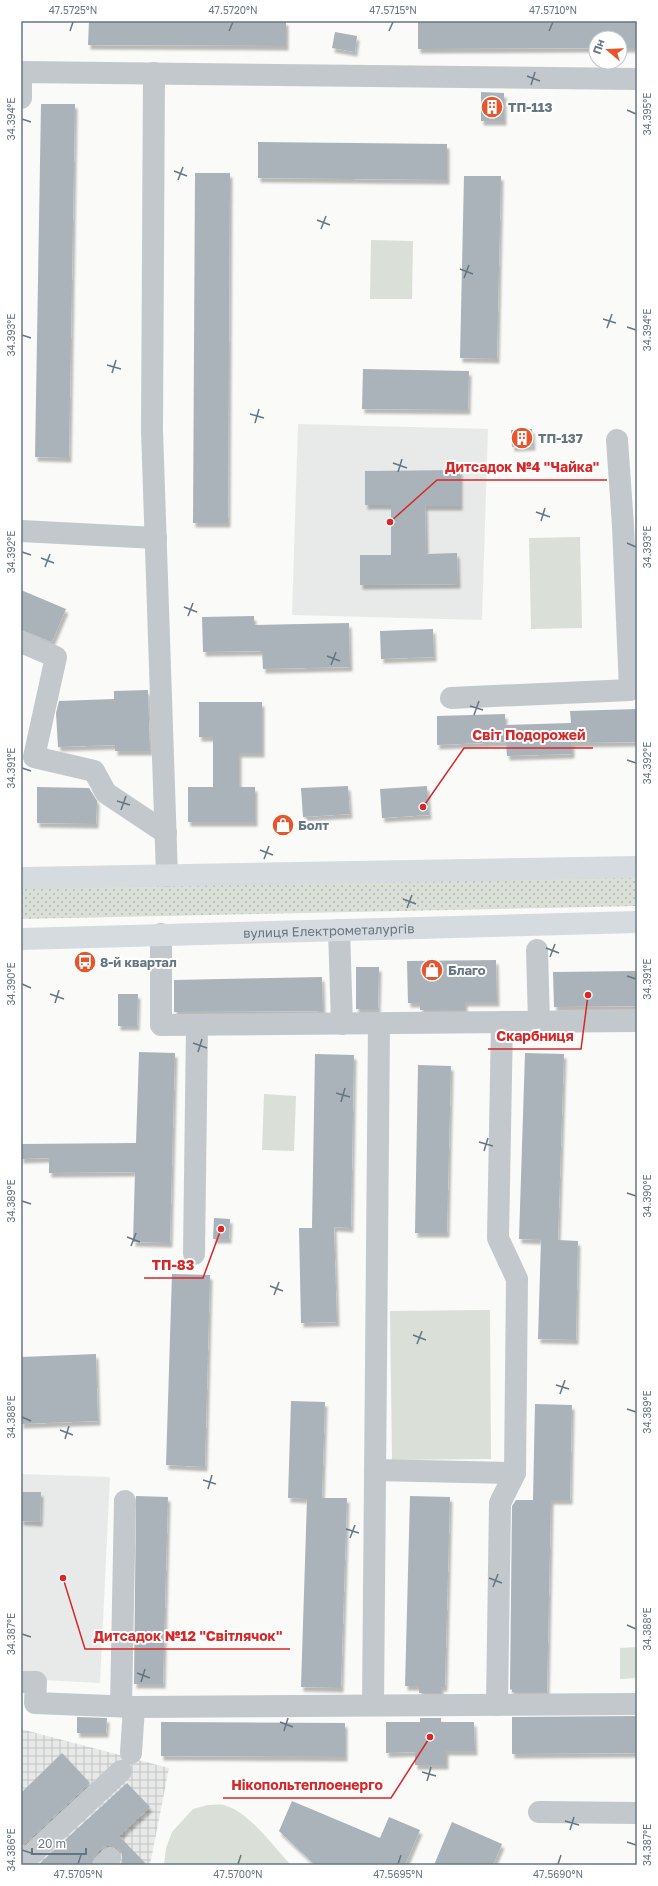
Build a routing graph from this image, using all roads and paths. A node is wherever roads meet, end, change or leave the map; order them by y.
1 (154, 73) junction
2 (637, 79) edge
3 (21, 98) edge
4 (617, 440) dead end
5 (630, 526) edge
6 (21, 531) edge
7 (156, 538) junction
8 (21, 642) edge
9 (451, 698) dead end
10 (166, 833) junction
11 (637, 867) edge
12 (167, 876) junction
13 (21, 878) edge
14 (637, 922) edge
15 (339, 930) junction
16 (161, 934) junction
17 (21, 939) edge
18 (537, 950) dead end
19 (637, 1021) edge
20 (502, 1022) junction
21 (539, 1022) junction
22 (342, 1024) junction
23 (379, 1024) junction
24 (197, 1025) junction
25 (194, 1254) dead end
26 (375, 1470) junction
27 (515, 1473) junction
28 (125, 1501) dead end
29 (21, 1682) edge
30 (637, 1704) edge
31 (373, 1705) junction
32 (497, 1705) junction
33 (127, 1706) junction
34 (539, 1812) dead end
35 (637, 1812) edge
36 (21, 1864) edge

1 - 2 street
1 - 3 street
1 - 7 street
4 - 5 street
5 - 9 street
6 - 7 street
7 - 10 street
8 - 10 street
10 - 12 street
11 - 12 main road
12 - 13 main road
14 - 15 main road, вулиця Електрометалургів
15 - 16 main road, вулиця Електрометалургів
15 - 22 street
16 - 17 main road, вулиця Електрометалургів
16 - 24 street
18 - 21 street
19 - 21 street
20 - 21 street
20 - 23 street
20 - 27 street
22 - 23 street
22 - 24 street
23 - 26 street
24 - 25 street
26 - 27 street
26 - 31 street
27 - 32 street
28 - 33 street
29 - 33 street
30 - 32 street
31 - 32 street
31 - 33 street
33 - 36 street
34 - 35 street

